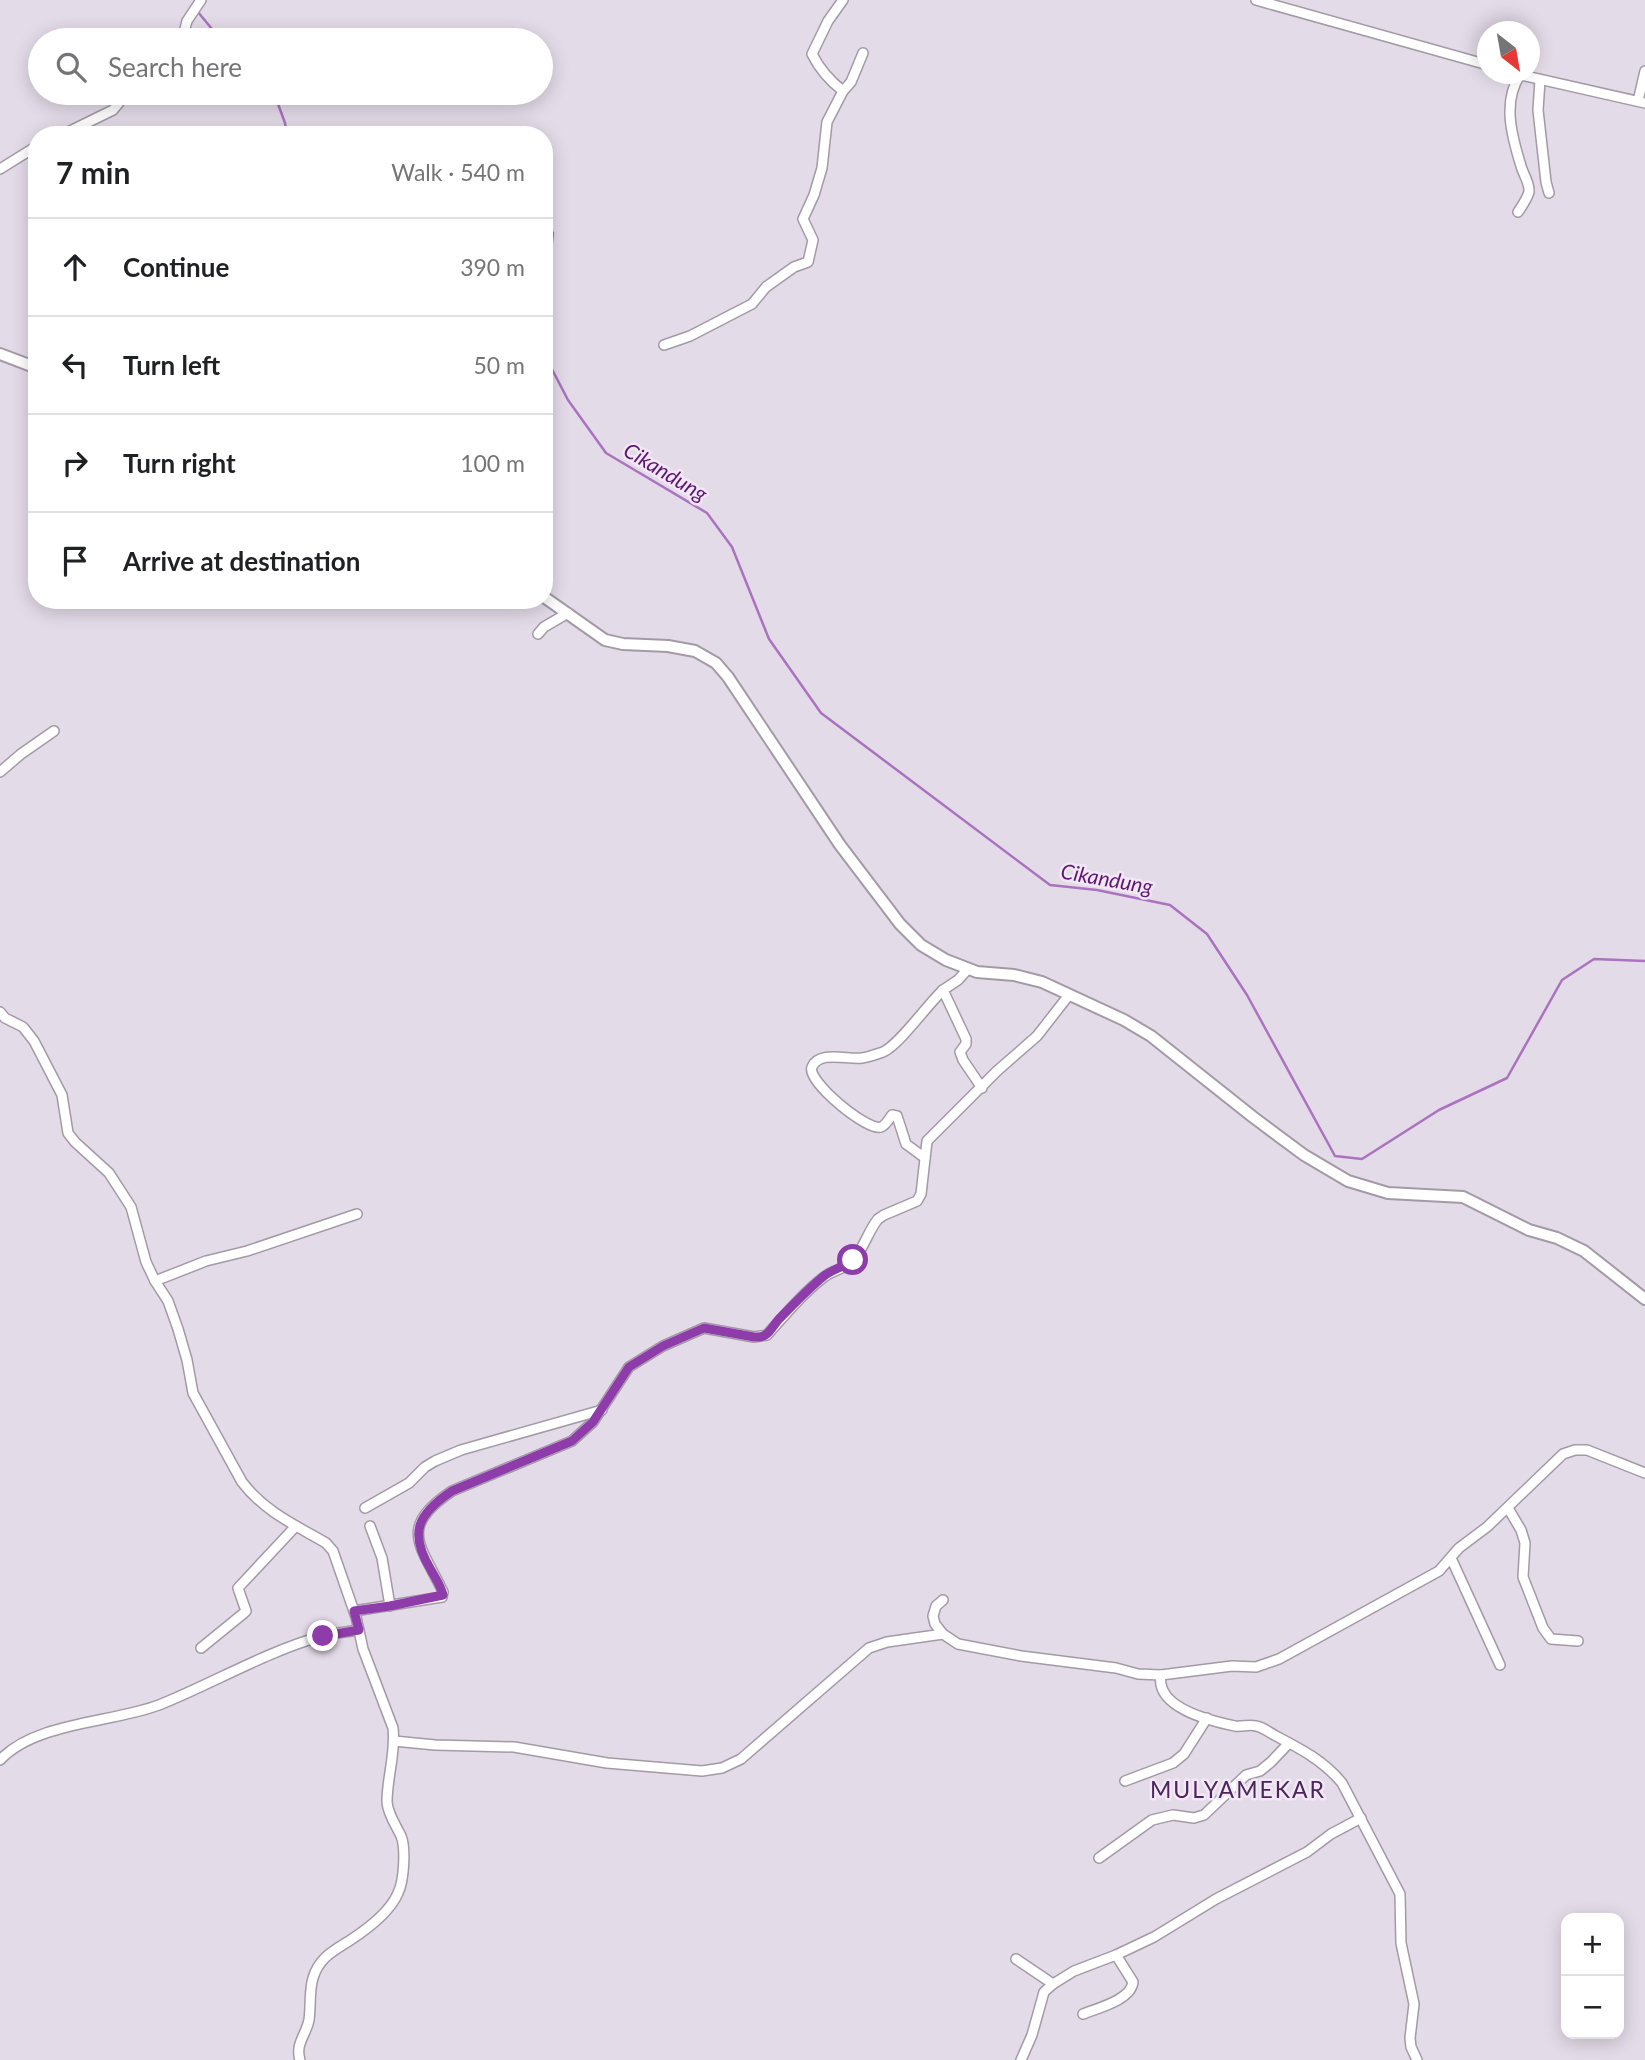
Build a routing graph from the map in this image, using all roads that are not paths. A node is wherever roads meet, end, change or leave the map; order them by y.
1 (201, 0) edge
2 (843, 0) edge
3 (1256, 0) edge
4 (185, 28) edge
5 (863, 53) dead end
6 (1477, 62) edge
7 (1645, 71) edge
8 (1540, 80) edge
9 (1514, 84) edge
10 (1540, 84) edge
11 (843, 91) junction
12 (1641, 102) edge
13 (117, 105) edge
14 (80, 126) edge
15 (28, 152) edge
16 (0, 169) edge
17 (1549, 193) dead end
18 (1518, 212) dead end
19 (664, 345) dead end
20 (0, 354) edge
21 (28, 365) edge
22 (553, 603) edge
23 (568, 613) junction
24 (538, 634) dead end
25 (54, 732) dead end
26 (0, 772) edge
27 (968, 969) junction
28 (943, 990) junction
29 (1069, 995) junction
30 (0, 1012) edge
31 (982, 1088) junction
32 (925, 1158) junction
33 (357, 1214) dead end
34 (155, 1281) junction
35 (1645, 1299) edge
36 (602, 1410) junction
37 (1645, 1473) edge
38 (365, 1508) dead end
39 (1508, 1508) junction
40 (296, 1526) junction
41 (370, 1526) dead end
42 (1451, 1558) junction
43 (943, 1600) dead end
44 (390, 1606) junction
45 (354, 1611) junction
46 (359, 1630) junction
47 (943, 1634) junction
48 (1578, 1641) dead end
49 (201, 1648) dead end
50 (1500, 1665) dead end
51 (1161, 1675) junction
52 (1207, 1718) junction
53 (394, 1741) junction
54 (1289, 1743) junction
55 (0, 1760) edge
56 (1125, 1781) dead end
57 (1361, 1818) junction
58 (1099, 1858) dead end
59 (1116, 1955) junction
60 (1016, 1959) dead end
61 (1053, 1983) junction
62 (1083, 2014) dead end
63 (300, 2060) edge
64 (1021, 2060) edge
65 (1417, 2060) edge

1 - 4 street
2 - 11 street
3 - 6 street
5 - 11 street
7 - 12 street
8 - 12 street
9 - 18 street
10 - 17 street
11 - 19 street
13 - 14 street
15 - 16 street
20 - 21 street
22 - 23 street
23 - 24 street
23 - 27 street
25 - 26 street
27 - 28 street
27 - 29 street
28 - 31 street
28 - 32 street
29 - 31 street
29 - 35 street
30 - 34 street
31 - 32 street
32 - 36 street
33 - 34 street
34 - 40 street
36 - 38 street
36 - 44 street
37 - 39 street
39 - 42 street
39 - 48 street
40 - 45 street
40 - 49 street
41 - 44 street
42 - 50 street
42 - 51 street
43 - 47 street
44 - 45 street
45 - 46 street
46 - 53 street
46 - 55 street
47 - 51 street
47 - 53 street
51 - 52 street
52 - 54 street
52 - 56 street
53 - 63 street
54 - 57 street
54 - 58 street
57 - 59 street
57 - 65 street
59 - 61 street
59 - 62 street
60 - 61 street
61 - 64 street

